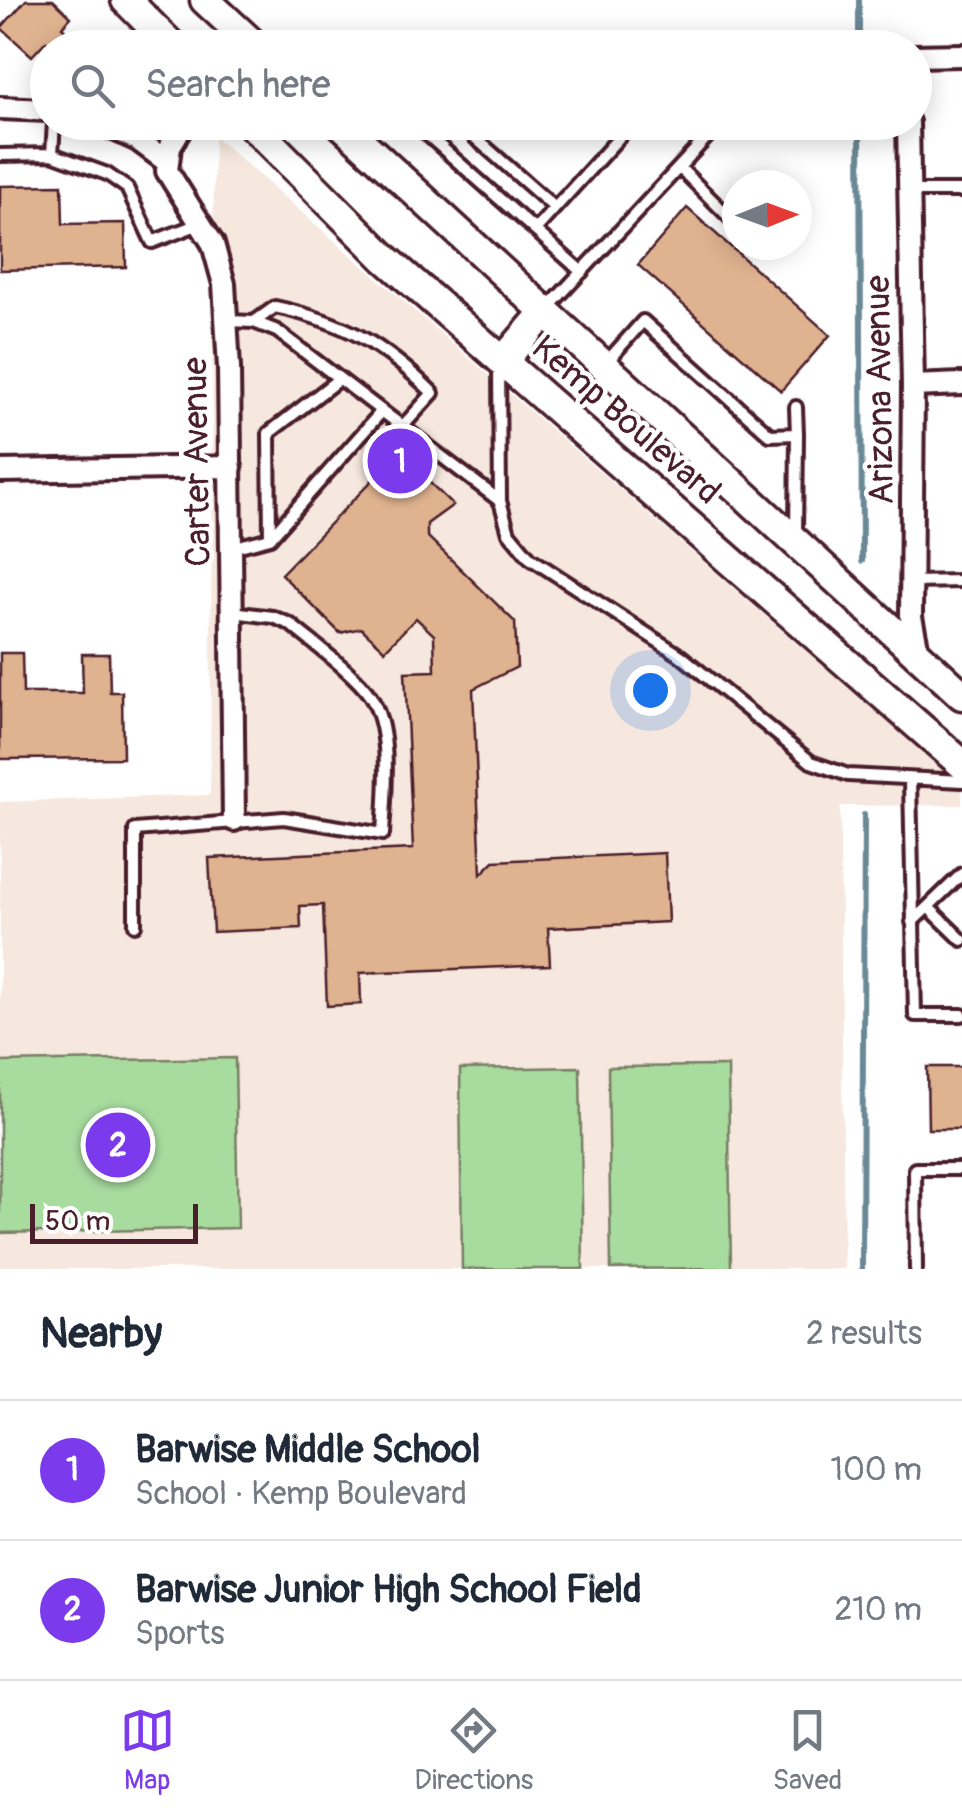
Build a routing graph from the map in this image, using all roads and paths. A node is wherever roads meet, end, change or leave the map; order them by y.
1 (126, 0) edge
2 (206, 0) edge
3 (156, 30) edge
4 (237, 30) edge
5 (932, 56) edge
6 (962, 56) edge
7 (0, 108) edge
8 (30, 109) edge
9 (53, 140) edge
10 (138, 140) edge
11 (174, 140) edge
12 (267, 140) edge
13 (358, 140) edge
14 (433, 140) edge
15 (479, 140) edge
16 (616, 140) edge
17 (704, 140) edge
18 (908, 140) edge
19 (52, 154) junction
20 (0, 155) edge
21 (166, 161) junction
22 (679, 167) junction
23 (962, 191) edge
24 (909, 192) junction
25 (555, 208) junction
26 (722, 209) edge
27 (199, 224) junction
28 (535, 230) junction
29 (582, 272) junction
30 (544, 312) junction
31 (226, 321) junction
32 (254, 322) junction
33 (501, 360) junction
34 (603, 366) junction
35 (339, 379) junction
36 (962, 384) edge
37 (913, 386) junction
38 (796, 407) dead end
39 (382, 412) junction
40 (402, 427) junction
41 (797, 434) junction
42 (231, 466) junction
43 (0, 470) edge
44 (500, 501) junction
45 (270, 538) junction
46 (796, 543) junction
47 (232, 548) junction
48 (912, 582) junction
49 (962, 582) edge
50 (232, 612) junction
51 (919, 656) junction
52 (962, 695) edge
53 (962, 764) edge
54 (910, 780) junction
55 (962, 781) edge
56 (234, 820) junction
57 (962, 874) edge
58 (929, 908) junction
59 (912, 922) junction
60 (135, 925) dead end
61 (962, 940) edge
62 (962, 1014) edge
63 (962, 1169) edge
64 (916, 1269) edge

1 - 3 main road
2 - 4 main road
5 - 6 street
7 - 8 street
9 - 19 lane
10 - 21 street
11 - 21 street
12 - 33 main road, Kemp Boulevard
13 - 30 main road, Kemp Boulevard
14 - 28 lane
15 - 25 lane
16 - 25 lane
17 - 22 lane
18 - 24 street, Arizona Avenue
19 - 20 lane
19 - 27 lane
21 - 27 street, Carter Avenue
22 - 26 lane
22 - 29 lane
23 - 24 lane
24 - 37 street, Arizona Avenue
25 - 28 lane
27 - 31 street, Carter Avenue
28 - 29 lane
29 - 30 lane
30 - 33 main road
30 - 34 main road, Kemp Boulevard
31 - 32 lane
31 - 42 street, Carter Avenue
32 - 35 lane
32 - 40 lane
33 - 44 lane
33 - 53 main road, Kemp Boulevard
34 - 41 lane
34 - 46 main road, Kemp Boulevard
35 - 39 lane
35 - 45 lane
36 - 37 street
37 - 48 street, Arizona Avenue
38 - 41 lane
39 - 40 lane
39 - 45 lane
40 - 44 lane
41 - 46 lane
42 - 43 street
42 - 47 street, Carter Avenue
44 - 54 lane
45 - 47 lane
46 - 51 main road, Kemp Boulevard
47 - 50 street, Carter Avenue
48 - 49 lane
48 - 51 street, Arizona Avenue
50 - 56 street, Carter Avenue
50 - 56 lane
51 - 52 main road, Kemp Boulevard
54 - 55 lane
54 - 59 lane
56 - 60 lane
57 - 58 lane
58 - 59 lane
58 - 61 lane
59 - 62 lane
63 - 64 lane

